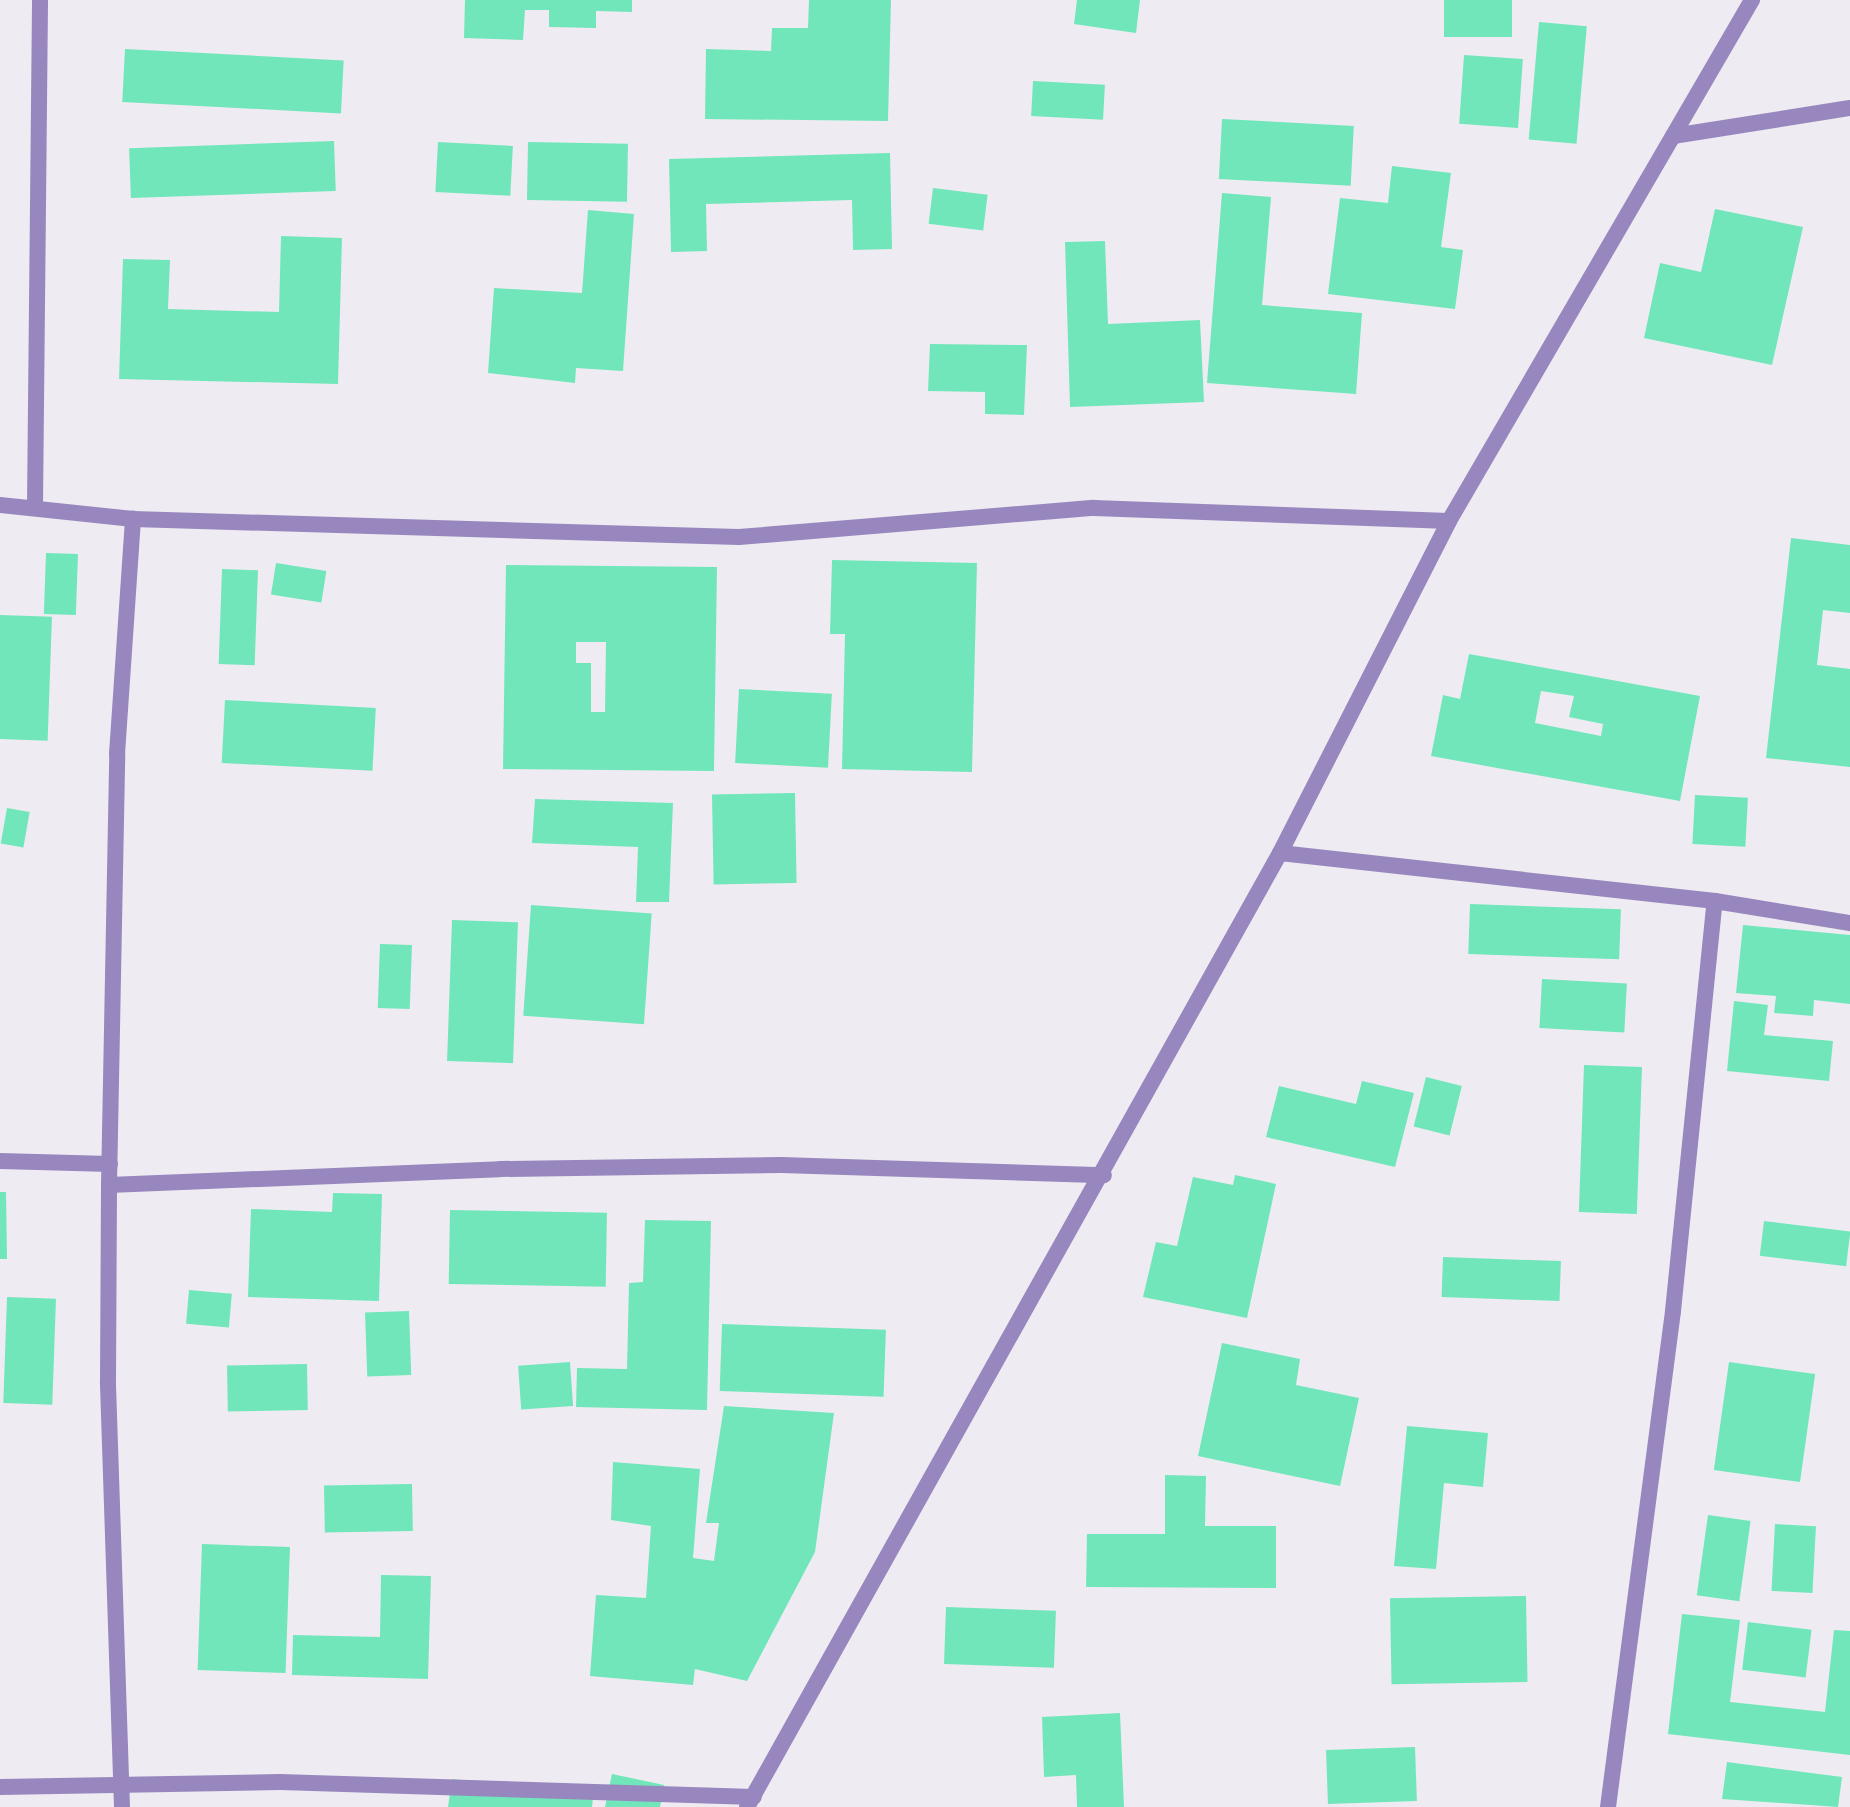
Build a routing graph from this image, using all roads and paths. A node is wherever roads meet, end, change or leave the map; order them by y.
1 (40, 0) edge
2 (1752, 0) edge
3 (1850, 108) edge
4 (1673, 136) junction
5 (0, 505) edge
6 (35, 506) junction
7 (133, 519) junction
8 (1449, 521) junction
9 (1280, 853) junction
10 (1715, 901) junction
11 (1850, 923) edge
12 (0, 1161) edge
13 (110, 1164) junction
14 (1104, 1175) junction
15 (109, 1185) junction
16 (122, 1786) junction
17 (0, 1787) edge
18 (750, 1802) edge
19 (122, 1807) edge
20 (1608, 1807) edge

1 - 6 street
2 - 4 street
3 - 4 street
4 - 8 street
5 - 6 street
6 - 7 street
7 - 8 street
7 - 13 street
8 - 9 street
9 - 10 street
9 - 14 street
10 - 11 street
10 - 20 street
12 - 13 street
13 - 15 street
14 - 15 street
14 - 18 street
15 - 16 street
16 - 17 street
16 - 18 street
16 - 19 street

